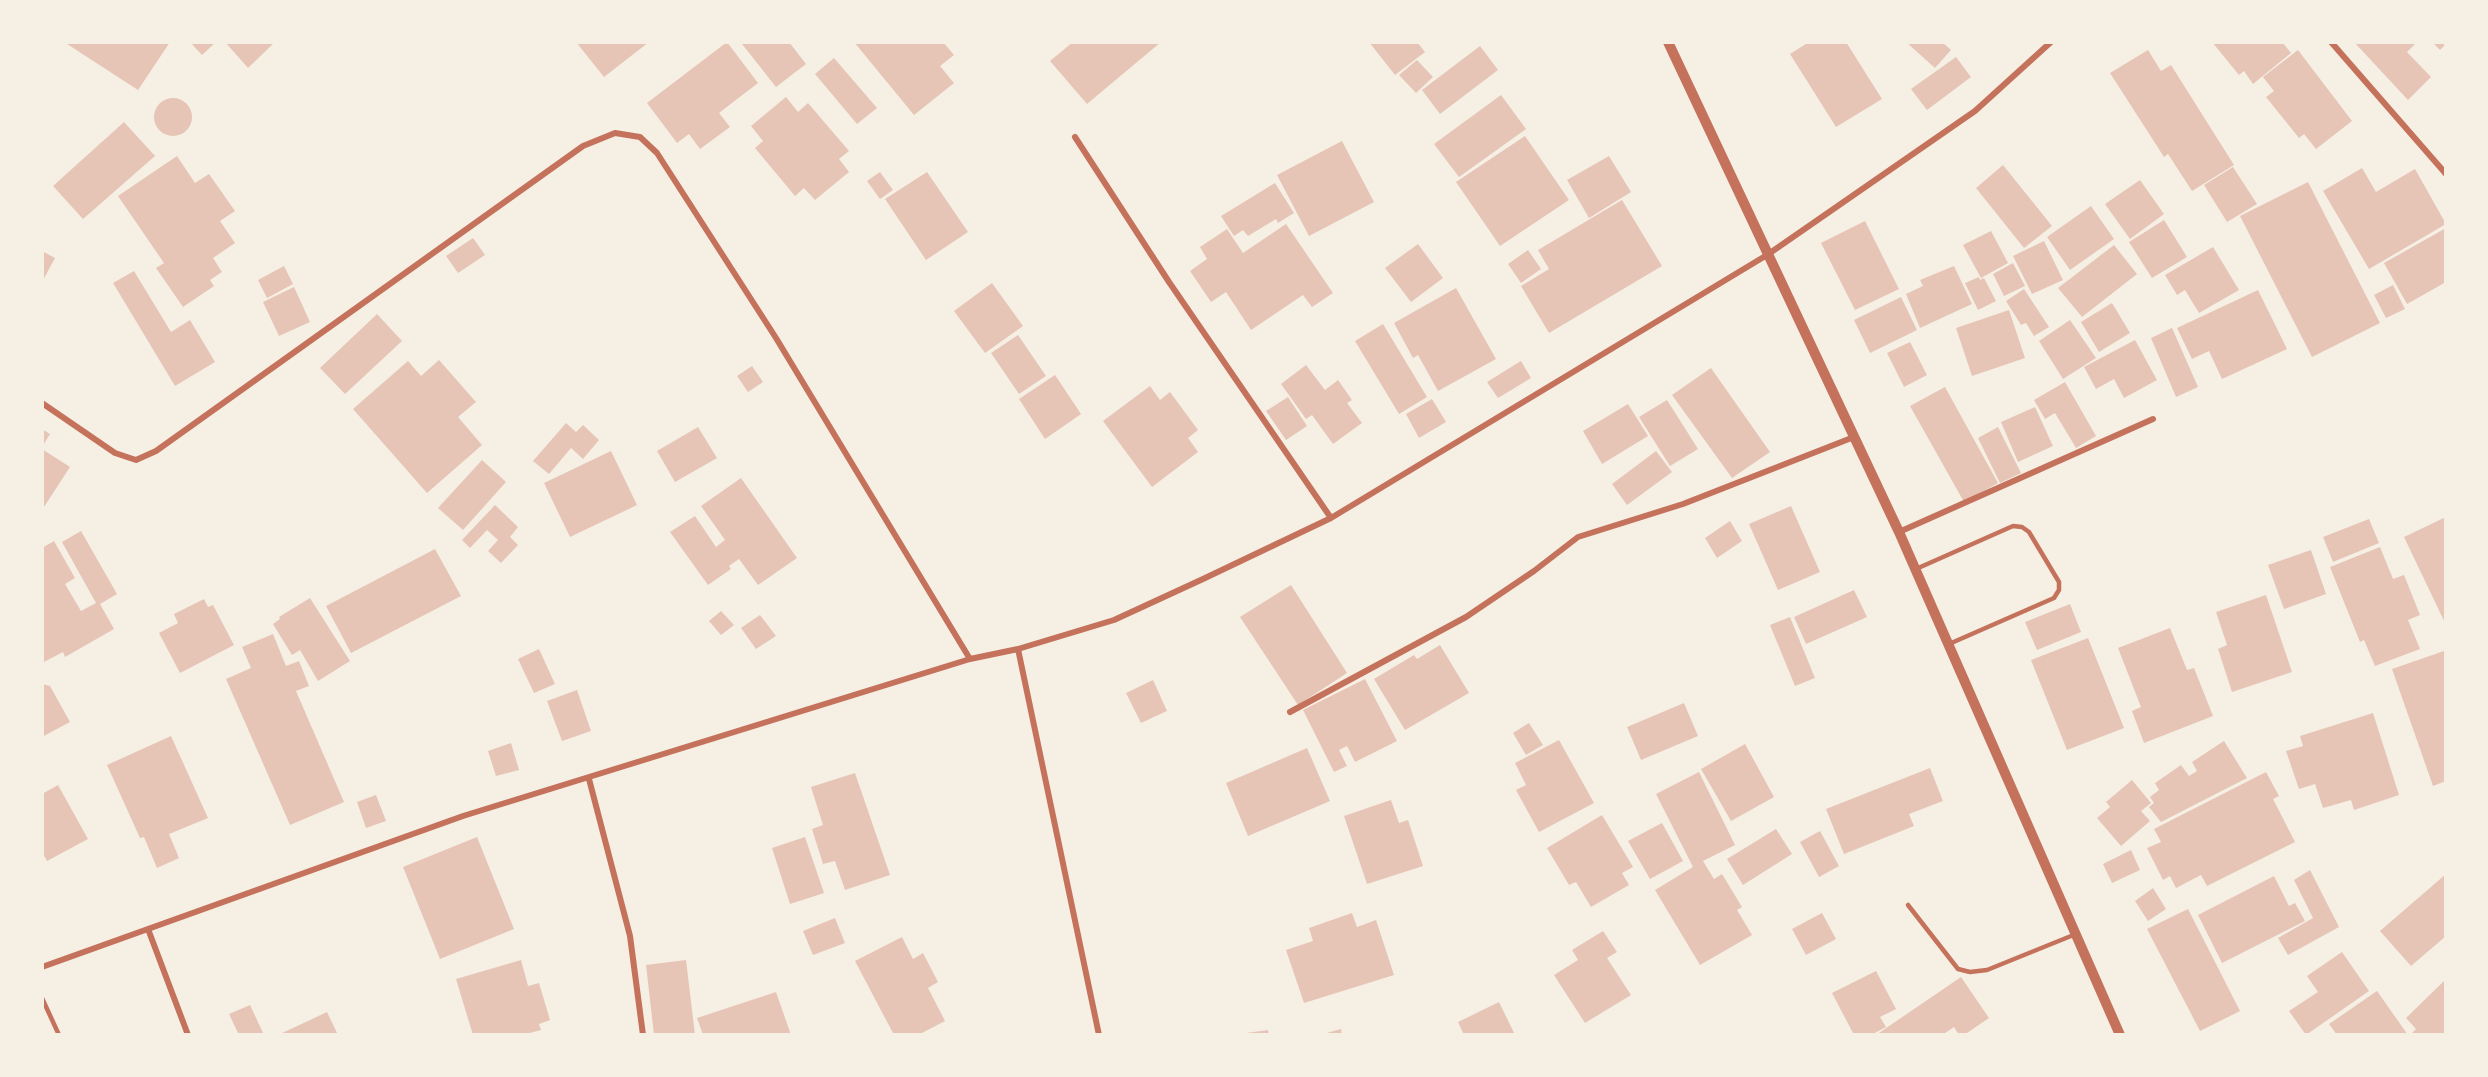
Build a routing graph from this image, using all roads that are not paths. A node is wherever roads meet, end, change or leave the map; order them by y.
1 (1668, 42) edge
2 (2051, 42) edge
3 (2331, 42) edge
4 (1075, 137) dead end
5 (2446, 174) edge
6 (1767, 255) junction
7 (42, 403) edge
8 (2152, 419) dead end
9 (1855, 436) junction
10 (1331, 518) junction
11 (1899, 532) junction
12 (1916, 569) junction
13 (1948, 644) junction
14 (1018, 649) junction
15 (970, 659) junction
16 (1290, 712) dead end
17 (589, 779) junction
18 (1908, 906) dead end
19 (148, 929) junction
20 (2076, 934) junction
21 (42, 967) edge
22 (42, 998) edge
23 (59, 1035) edge
24 (188, 1035) edge
25 (643, 1035) edge
26 (1099, 1035) edge
27 (2120, 1035) edge

1 - 6 street
2 - 6 street
3 - 5 street
4 - 10 street
6 - 9 street
6 - 10 street
7 - 15 street
8 - 11 street
9 - 11 street
9 - 16 street
10 - 14 street
11 - 12 street
12 - 13 street
12 - 13 lane
13 - 20 street
14 - 15 street
14 - 26 street
15 - 17 street
17 - 19 street
17 - 25 street
18 - 20 lane
19 - 21 street
19 - 24 street
20 - 27 street
22 - 23 lane

